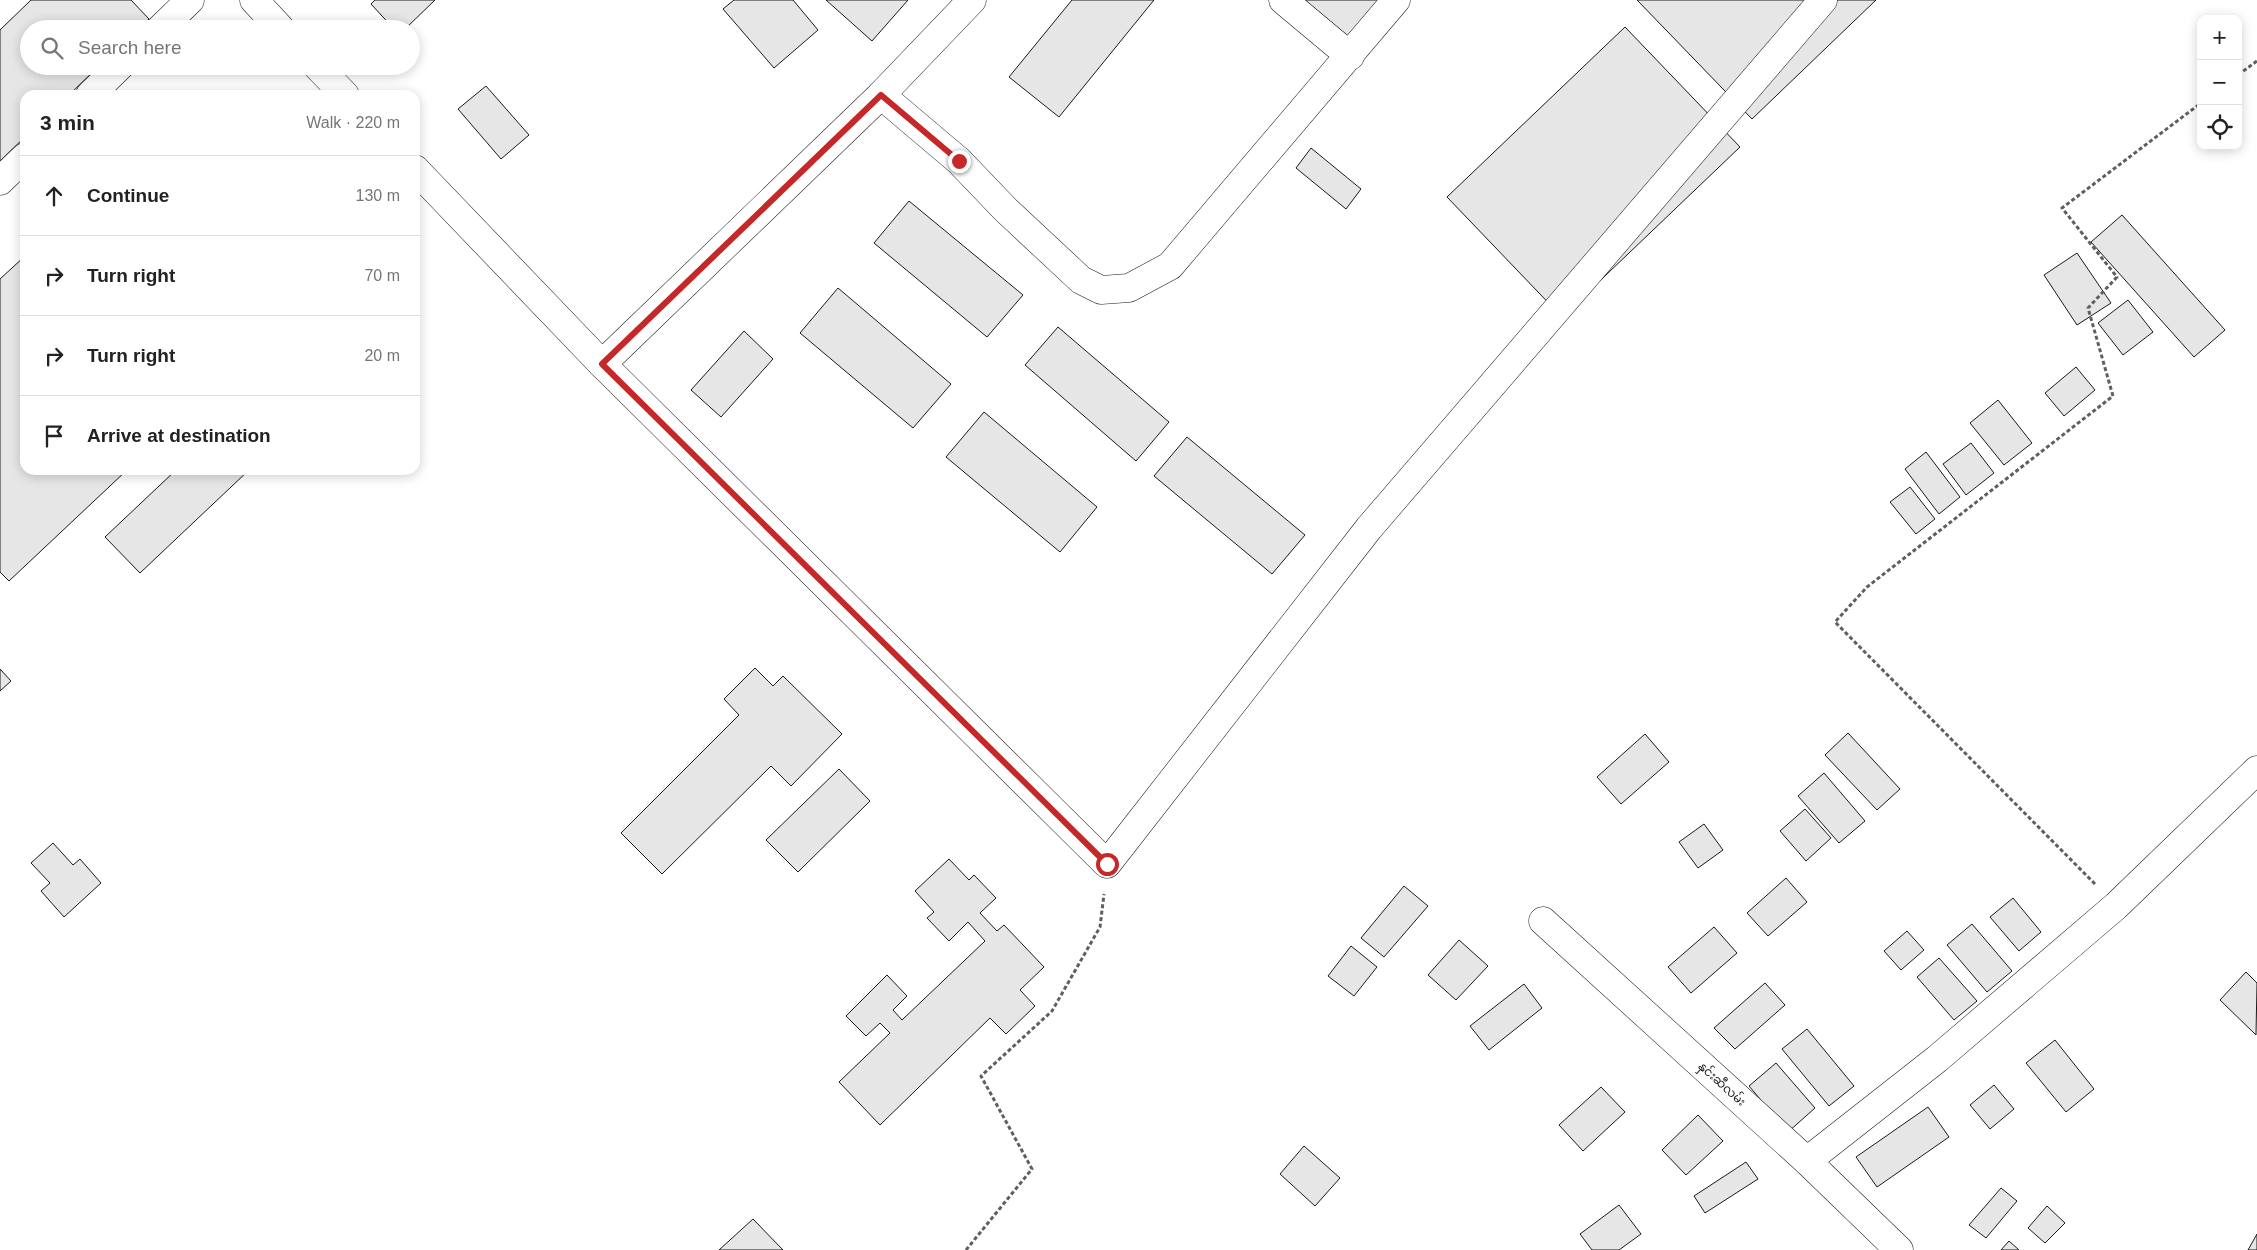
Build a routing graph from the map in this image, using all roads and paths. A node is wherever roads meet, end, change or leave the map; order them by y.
1 (190, 0) edge
2 (254, 0) edge
3 (972, 0) edge
4 (1283, 0) edge
5 (1396, 0) edge
6 (1823, 0) edge
7 (169, 20) edge
8 (273, 20) edge
9 (1350, 56) junction
10 (2257, 61) edge
11 (2242, 72) edge
12 (111, 75) edge
13 (326, 75) edge
14 (95, 90) edge
15 (340, 90) edge
16 (881, 95) junction
17 (2198, 105) edge
18 (20, 162) edge
19 (420, 173) edge
20 (0, 180) edge
21 (602, 364) junction
22 (2257, 770) edge
23 (1107, 864) junction
24 (2116, 906) junction
25 (1543, 921) dead end
26 (1807, 1161) junction
27 (966, 1250) edge
28 (1899, 1250) edge

1 - 7 street
2 - 8 street
3 - 16 street
4 - 9 street
5 - 9 street
6 - 23 street
9 - 16 street
10 - 11 path
12 - 14 street
13 - 15 street
16 - 21 street
17 - 24 path
18 - 20 street
19 - 21 street
21 - 23 street
22 - 24 street
23 - 27 path
24 - 26 street
25 - 26 street, နှင်းဆီလမ်း
26 - 28 street, နှင်းဆီလမ်း

